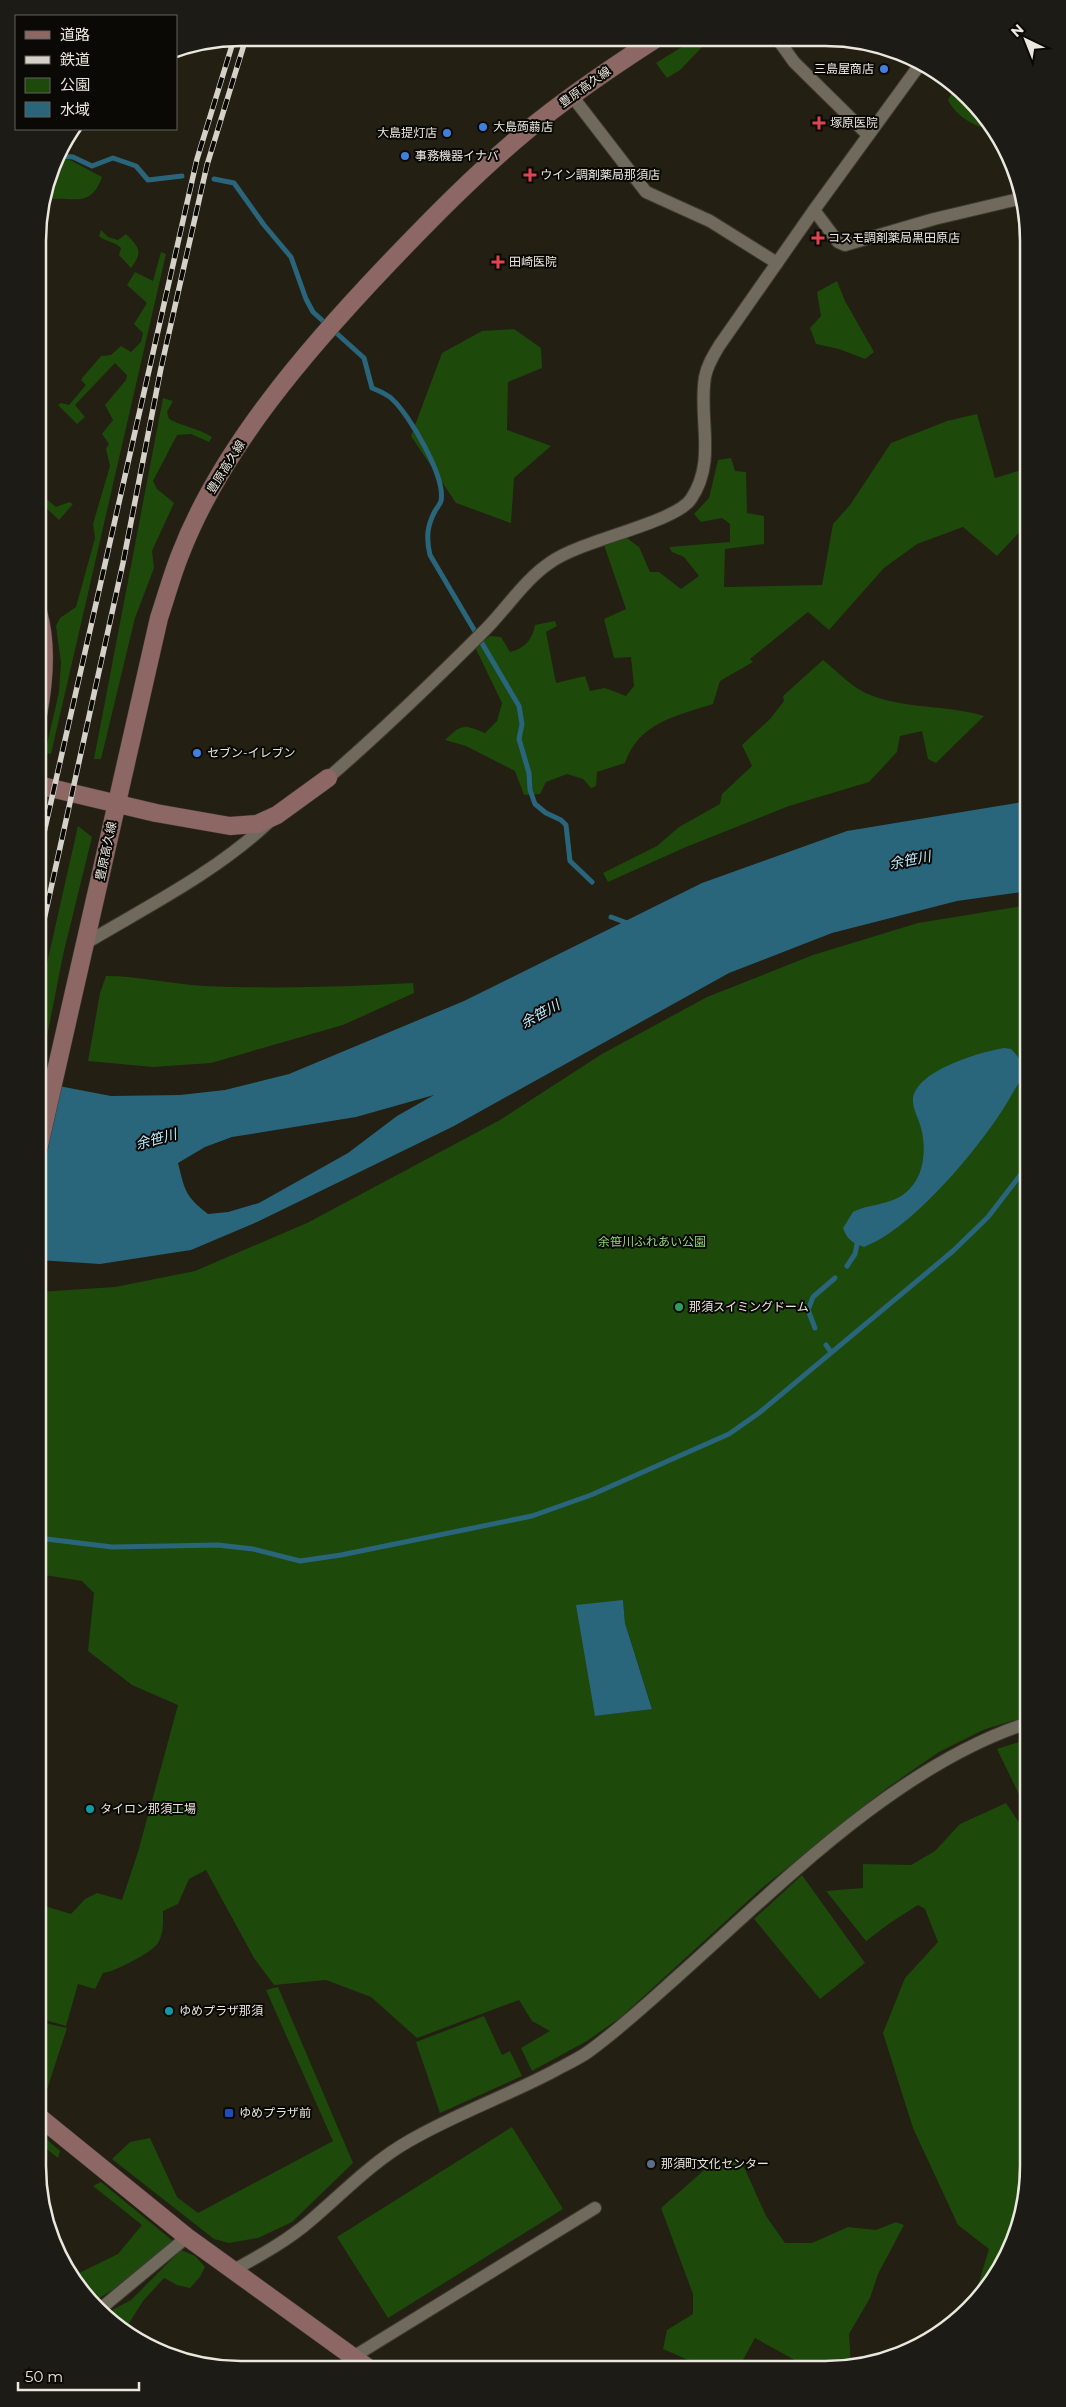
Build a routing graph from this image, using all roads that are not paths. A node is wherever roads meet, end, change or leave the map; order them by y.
1 (645, 46) edge
2 (783, 46) edge
3 (917, 69) edge
4 (572, 96) junction
5 (868, 135) junction
6 (1015, 200) edge
7 (814, 210) junction
8 (777, 263) junction
9 (328, 778) joint
10 (46, 787) edge
11 (116, 803) junction
12 (277, 815) junction
13 (86, 943) junction
14 (46, 1117) edge
15 (1020, 1726) edge
16 (46, 2122) edge
17 (595, 2208) dead end
18 (187, 2237) junction
19 (232, 2271) junction
20 (105, 2305) edge
21 (359, 2361) edge
22 (362, 2361) edge

1 - 4 main road, 豊原高久線
2 - 5 street
3 - 5 street
4 - 8 street
4 - 11 main road, 豊原高久線
5 - 7 street
6 - 7 street
7 - 8 street
8 - 9 street
9 - 12 main road
10 - 11 main road
11 - 12 main road
11 - 13 main road, 豊原高久線
12 - 13 street
13 - 14 main road, 豊原高久線
15 - 19 street
16 - 18 main road
17 - 22 street
18 - 19 main road
18 - 20 street
19 - 21 main road

